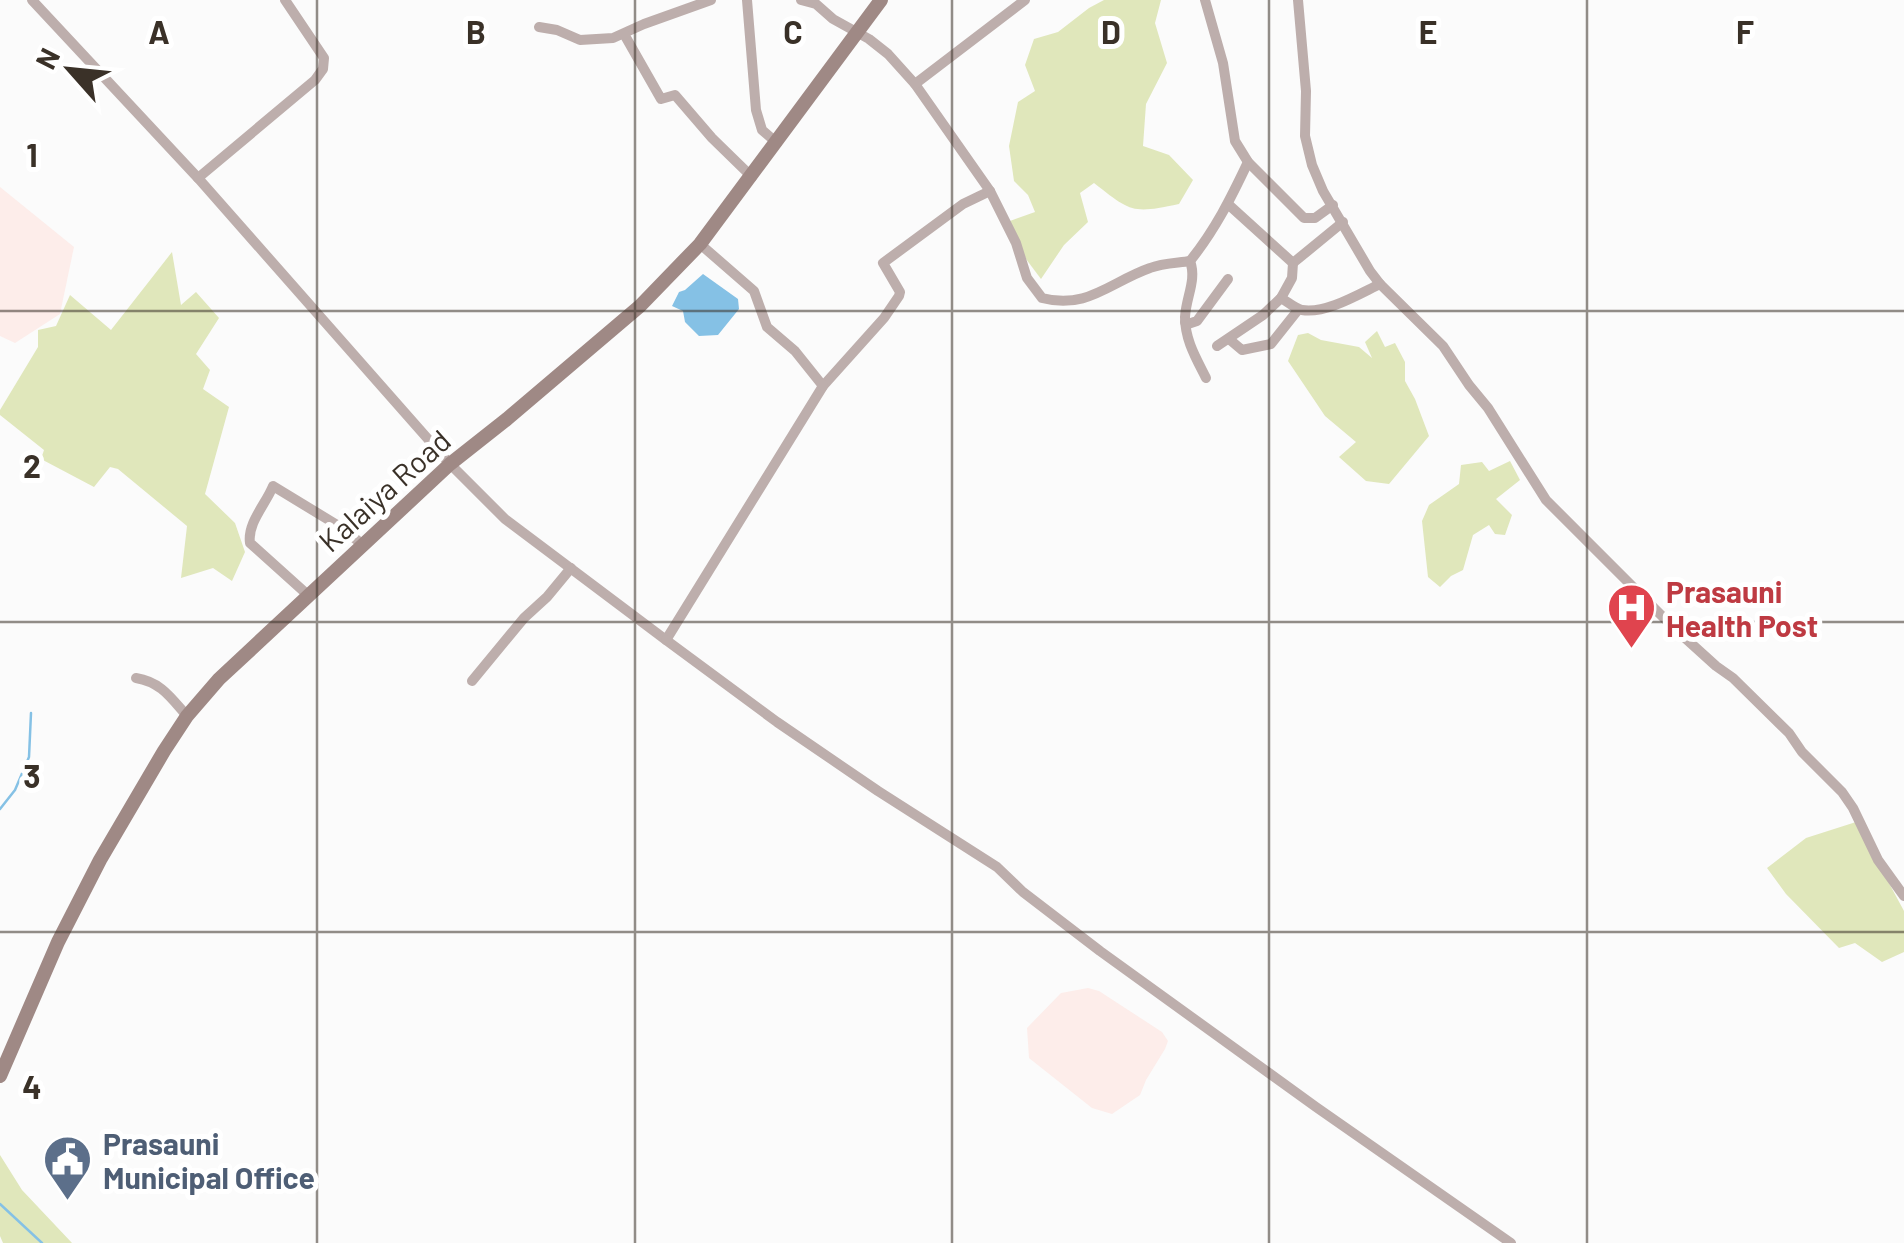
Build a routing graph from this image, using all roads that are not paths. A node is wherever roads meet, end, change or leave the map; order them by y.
1 (32, 0) edge
2 (286, 0) edge
3 (711, 0) edge
4 (747, 0) edge
5 (800, 0) edge
6 (881, 0) edge
7 (1025, 0) edge
8 (1204, 0) edge
9 (1298, 0) edge
10 (539, 27) dead end
11 (857, 32) junction
12 (624, 34) junction
13 (915, 84) junction
14 (777, 144) junction
15 (1248, 162) junction
16 (752, 177) junction
17 (198, 178) junction
18 (990, 191) junction
19 (1228, 205) junction
20 (1333, 206) junction
21 (1343, 222) junction
22 (700, 244) junction
23 (1190, 261) junction
24 (1293, 264) junction
25 (1228, 279) dead end
26 (1380, 284) junction
27 (1281, 298) junction
28 (1298, 310) junction
29 (1185, 322) junction
30 (1229, 338) junction
31 (1217, 346) dead end
32 (1206, 378) dead end
33 (823, 386) junction
34 (450, 464) junction
35 (363, 544) junction
36 (571, 568) junction
37 (309, 596) junction
38 (666, 640) junction
39 (136, 678) dead end
40 (472, 681) dead end
41 (187, 716) junction
42 (1904, 896) edge
43 (0, 1076) edge
44 (1510, 1243) edge

1 - 17 street
2 - 17 street
3 - 12 street
4 - 14 street
5 - 11 street
6 - 11 main road, Kalaiya Road
7 - 13 street
8 - 15 street
9 - 20 street
10 - 12 street
11 - 13 street
11 - 14 main road, Kalaiya Road
12 - 16 street
13 - 18 street
14 - 16 main road, Kalaiya Road
15 - 19 street
15 - 20 street
16 - 22 main road, Kalaiya Road
17 - 34 street
18 - 23 street
18 - 33 street
19 - 23 street
19 - 24 street
20 - 21 street
21 - 24 street
21 - 26 street
22 - 33 street
22 - 34 main road, Kalaiya Road
23 - 29 street
24 - 27 street
25 - 29 street
26 - 28 street
26 - 42 street
27 - 28 street
27 - 30 street
28 - 30 street
29 - 32 street
30 - 31 street
33 - 38 street
34 - 35 main road, Kalaiya Road
34 - 36 street
35 - 37 main road, Kalaiya Road
35 - 37 street
36 - 38 street
36 - 40 street
37 - 41 main road, Kalaiya Road
38 - 44 street
39 - 41 street
41 - 43 main road, Kalaiya Road

